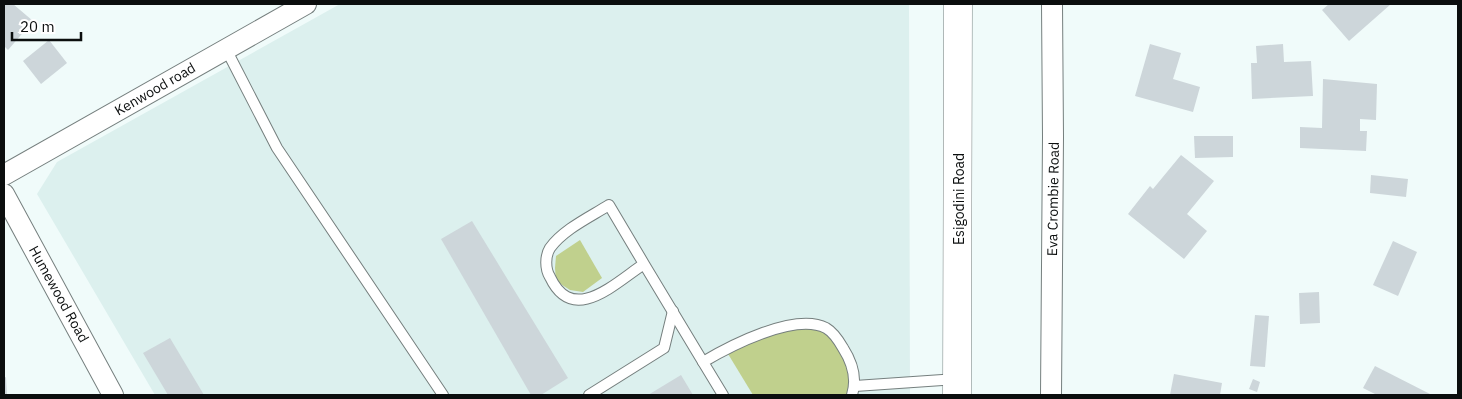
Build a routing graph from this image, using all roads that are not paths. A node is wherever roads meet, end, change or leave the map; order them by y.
1 (306, 4) edge
2 (958, 4) edge
3 (1052, 4) edge
4 (226, 49) junction
5 (4, 175) edge
6 (4, 194) edge
7 (644, 264) junction
8 (673, 311) junction
9 (703, 362) junction
10 (958, 387) edge
11 (854, 391) edge
12 (113, 395) edge
13 (443, 395) edge
14 (589, 395) edge
15 (723, 395) edge
16 (1050, 395) edge

1 - 4 street, Kenwood road
2 - 10 main road, Esigodini Road
3 - 16 street, Eva Crombie Road
4 - 5 street, Kenwood road
4 - 13 lane
6 - 12 street, Humewood Road
7 - 7 lane
7 - 8 lane
8 - 9 lane
8 - 14 lane
9 - 11 lane
9 - 15 lane
10 - 11 lane

